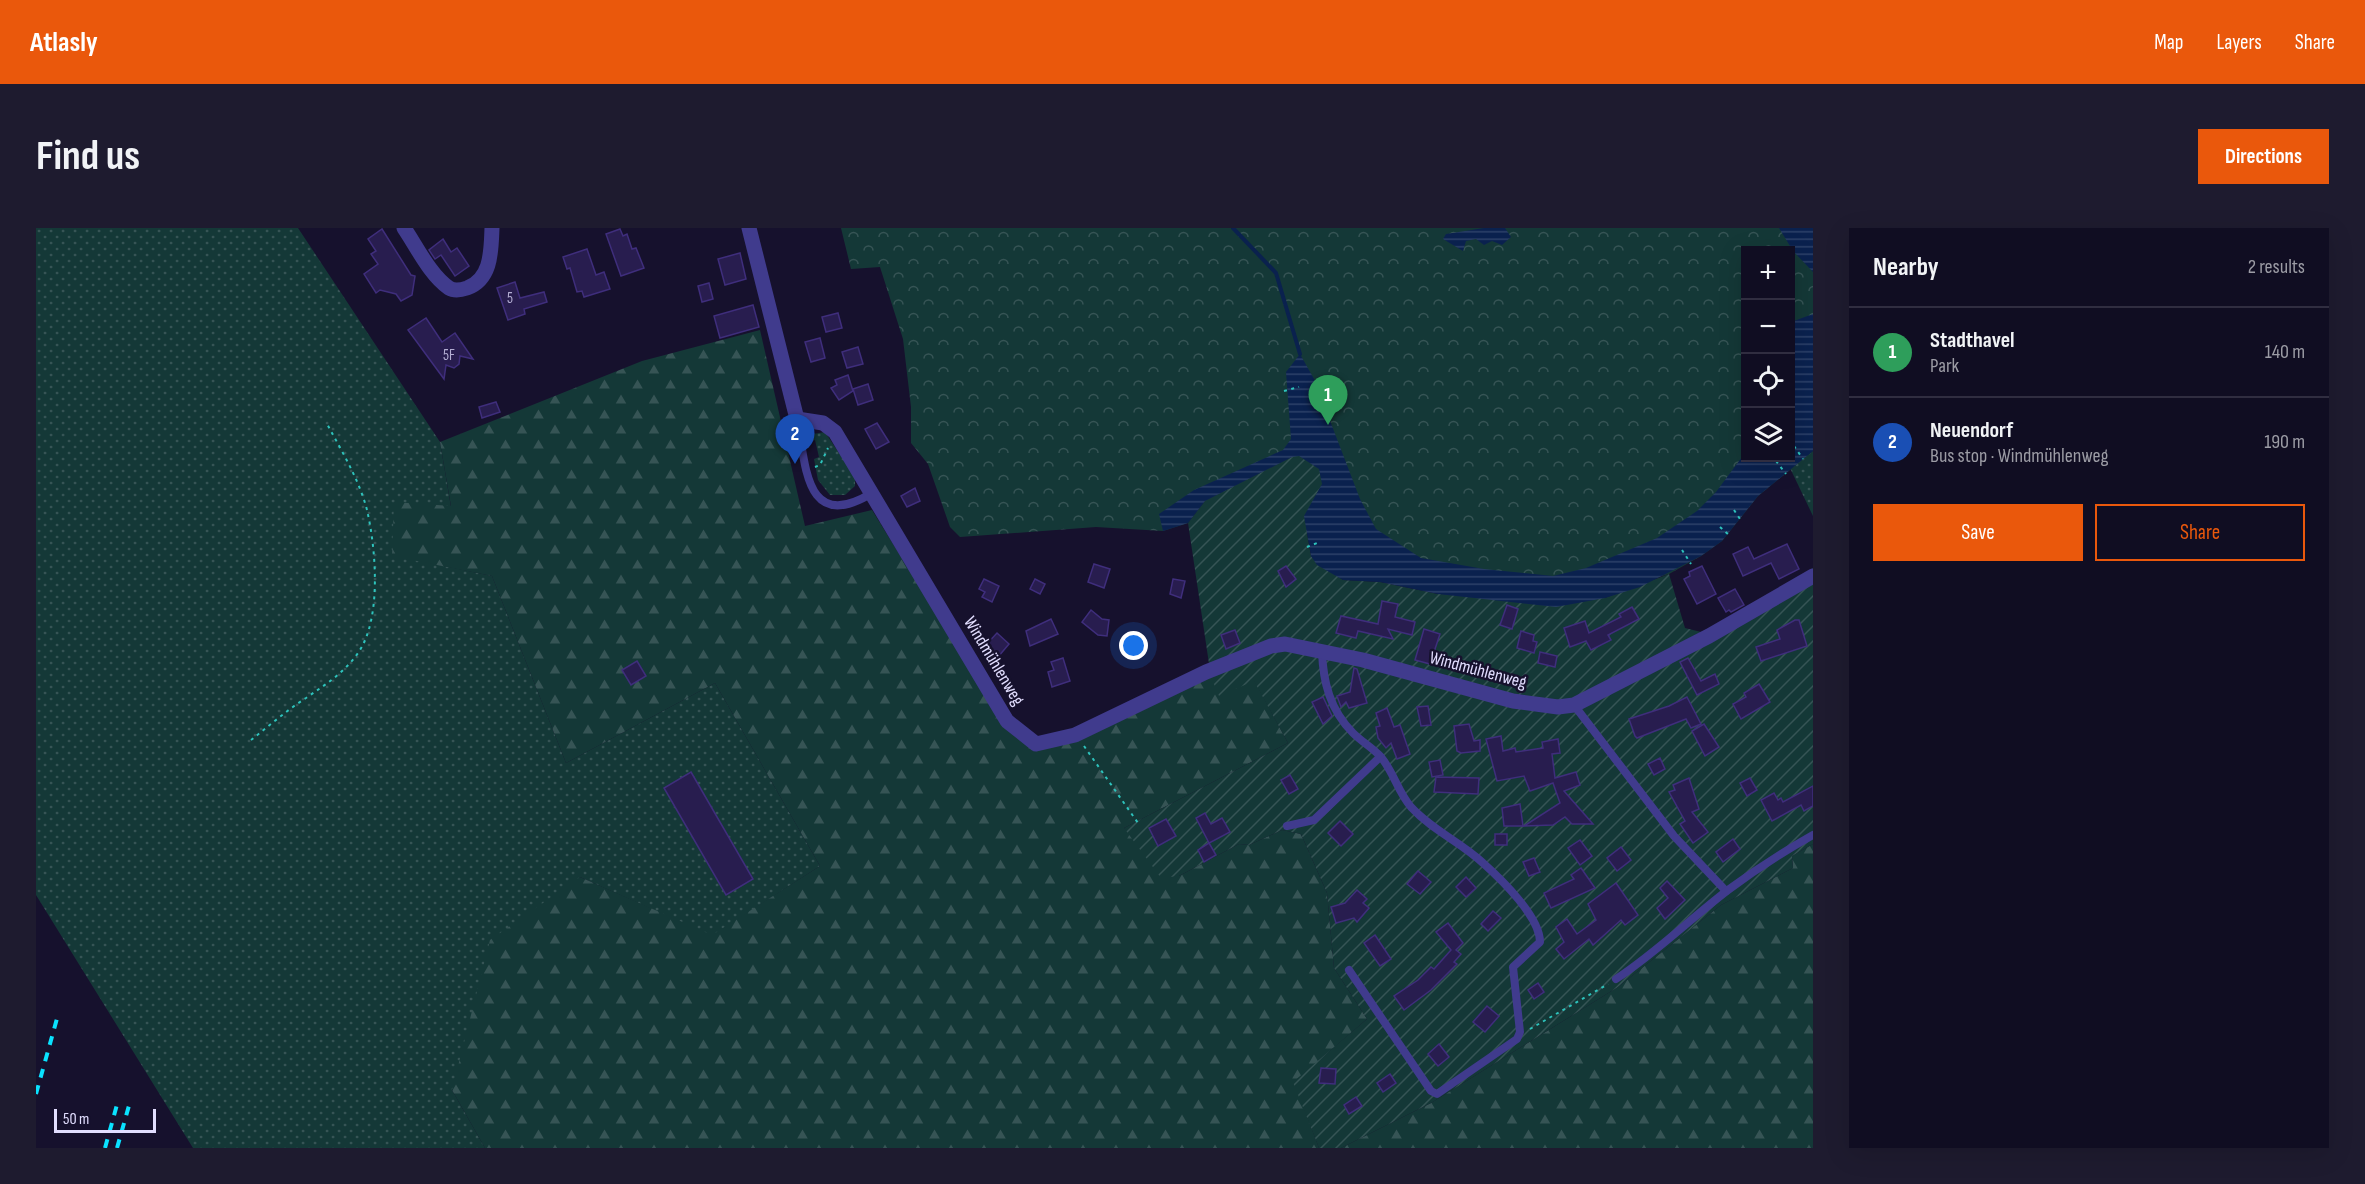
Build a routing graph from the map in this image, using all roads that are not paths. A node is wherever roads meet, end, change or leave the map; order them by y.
1 (404, 228) edge
2 (492, 228) edge
3 (749, 228) edge
4 (797, 419) junction
5 (872, 493) junction
6 (1813, 576) edge
7 (1322, 651) junction
8 (1574, 705) junction
9 (1380, 757) junction
10 (1287, 826) dead end
11 (1813, 835) edge
12 (1726, 891) junction
13 (1349, 970) dead end
14 (1616, 980) road end

1 - 2 street
3 - 4 street
4 - 5 street, Windmühlenweg
4 - 5 lane
5 - 7 street, Windmühlenweg
6 - 8 street, Windmühlenweg
7 - 8 street, Windmühlenweg
7 - 9 lane
8 - 12 lane
9 - 10 lane
9 - 13 lane
11 - 12 lane
12 - 14 lane

